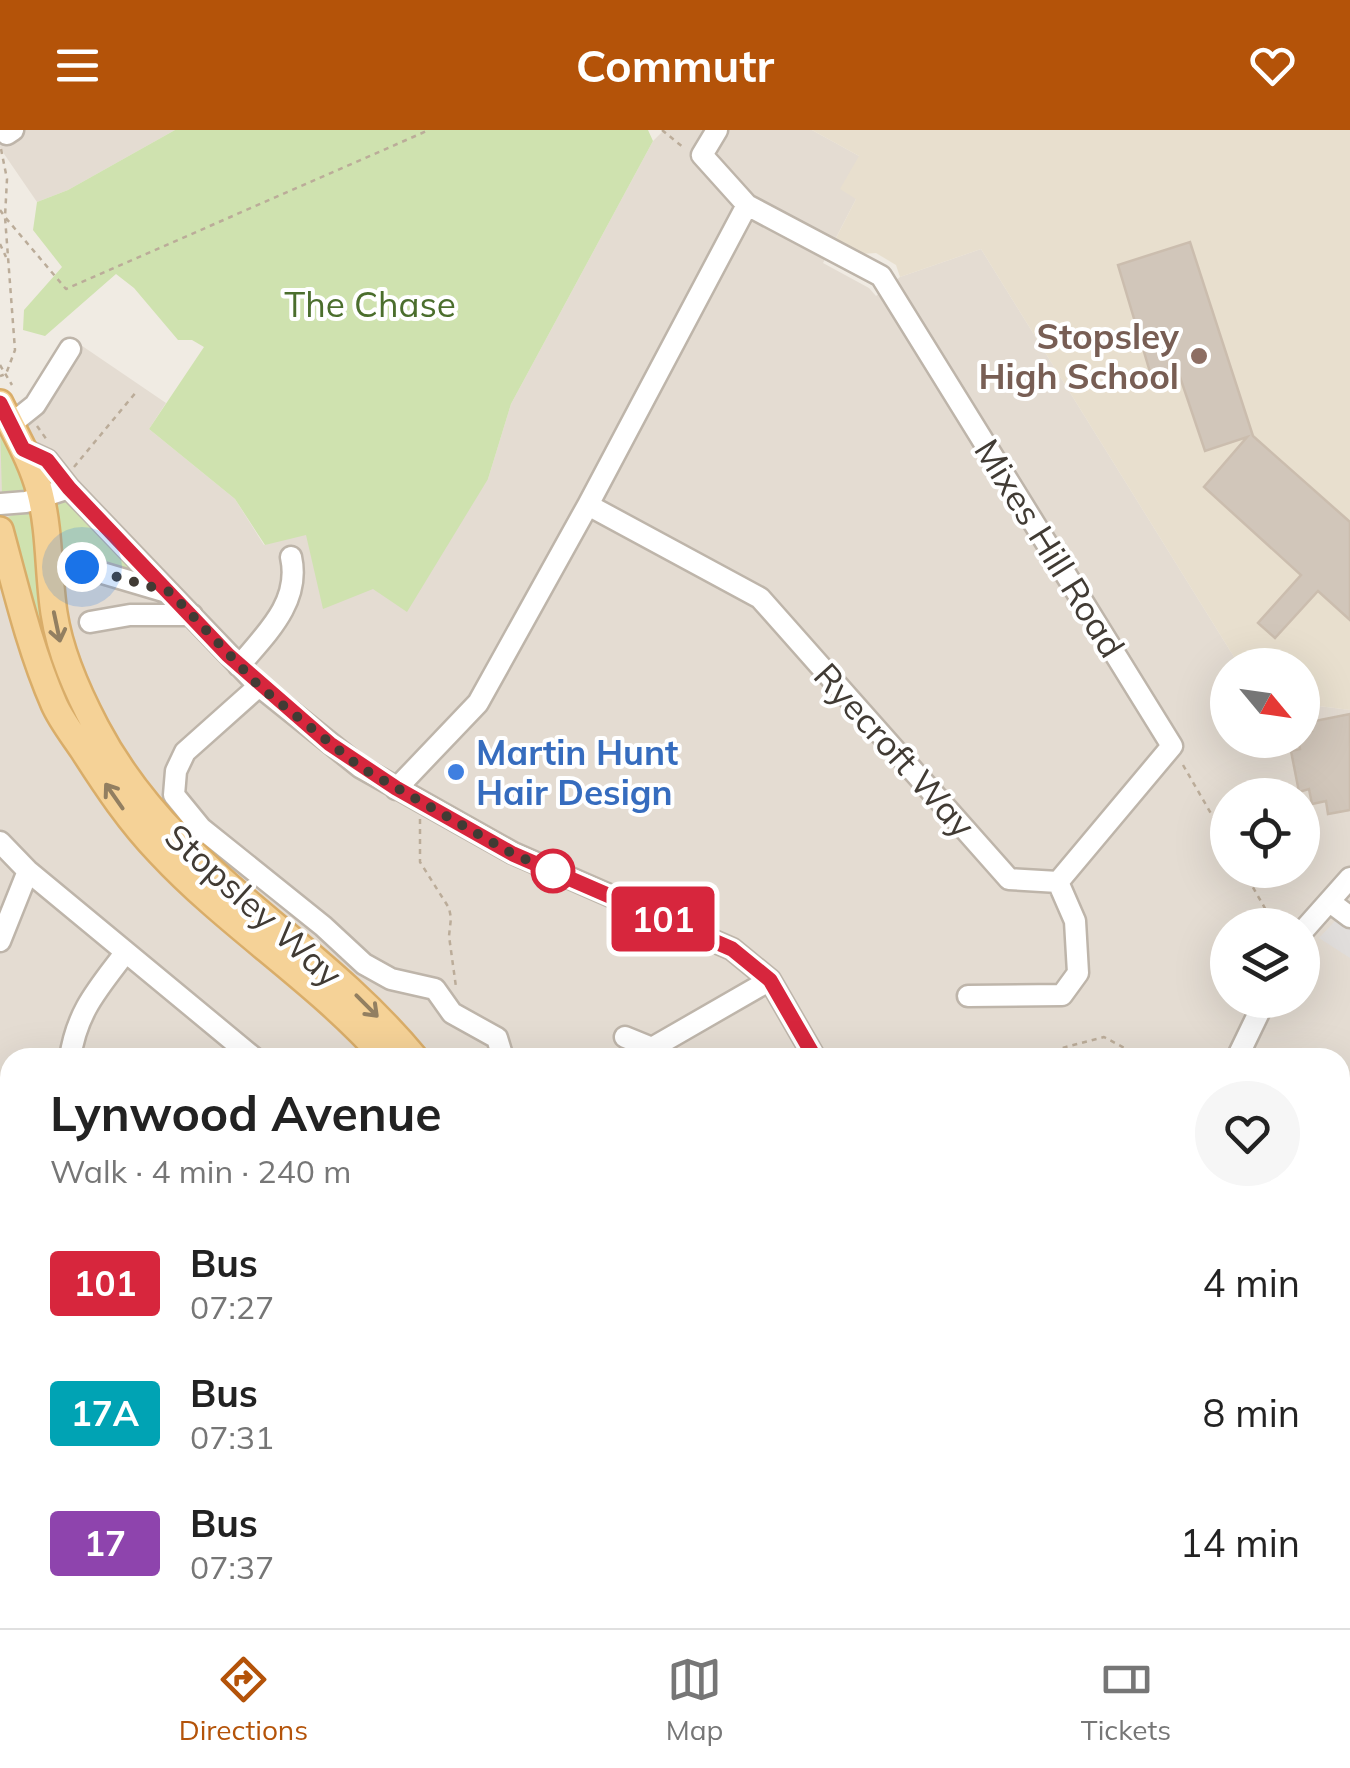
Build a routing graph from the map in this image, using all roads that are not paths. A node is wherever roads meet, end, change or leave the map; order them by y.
1 (717, 130) edge
2 (746, 205) junction
3 (70, 349) dead end
4 (5, 414) edge
5 (23, 449) junction
6 (70, 480) junction
7 (41, 496) junction
8 (0, 504) edge
9 (588, 505) junction
10 (0, 530) edge
11 (292, 557) dead end
12 (51, 575) junction
13 (170, 592) junction
14 (192, 616) junction
15 (90, 622) dead end
16 (239, 666) junction
17 (259, 686) junction
18 (396, 788) junction
19 (0, 842) edge
20 (28, 871) junction
21 (1350, 878) edge
22 (1058, 882) junction
23 (1330, 902) junction
24 (1320, 913) edge
25 (1350, 916) edge
26 (0, 942) edge
27 (125, 952) junction
28 (770, 980) junction
29 (968, 996) dead end
30 (1256, 1018) edge
31 (626, 1036) dead end
32 (71, 1048) edge
33 (242, 1048) edge
34 (376, 1048) edge
35 (405, 1048) edge
36 (500, 1048) edge
37 (808, 1048) edge
38 (1242, 1048) edge

1 - 2 street
2 - 9 street
2 - 22 street, Mixes Hill Road
3 - 4 street
4 - 5 main road, Stopsley Way
5 - 6 street
5 - 7 main road, Stopsley Way
6 - 7 street
6 - 13 street
7 - 8 street
7 - 12 main road, Stopsley Way
9 - 18 street
9 - 22 street, Ryecroft Way
34 -> 10 main road, Stopsley Way
11 - 16 street
12 - 13 street
12 -> 35 main road, Stopsley Way
13 - 14 street
14 - 15 street
14 - 16 street
16 - 17 street
17 - 18 street
17 - 36 street, Stopsley Way
18 - 28 street
19 - 20 street
20 - 26 street
20 - 27 street
21 - 23 street
22 - 29 street
23 - 24 street
23 - 25 street
27 - 32 street
27 - 33 street
28 - 31 street
28 - 37 street
30 - 38 street

